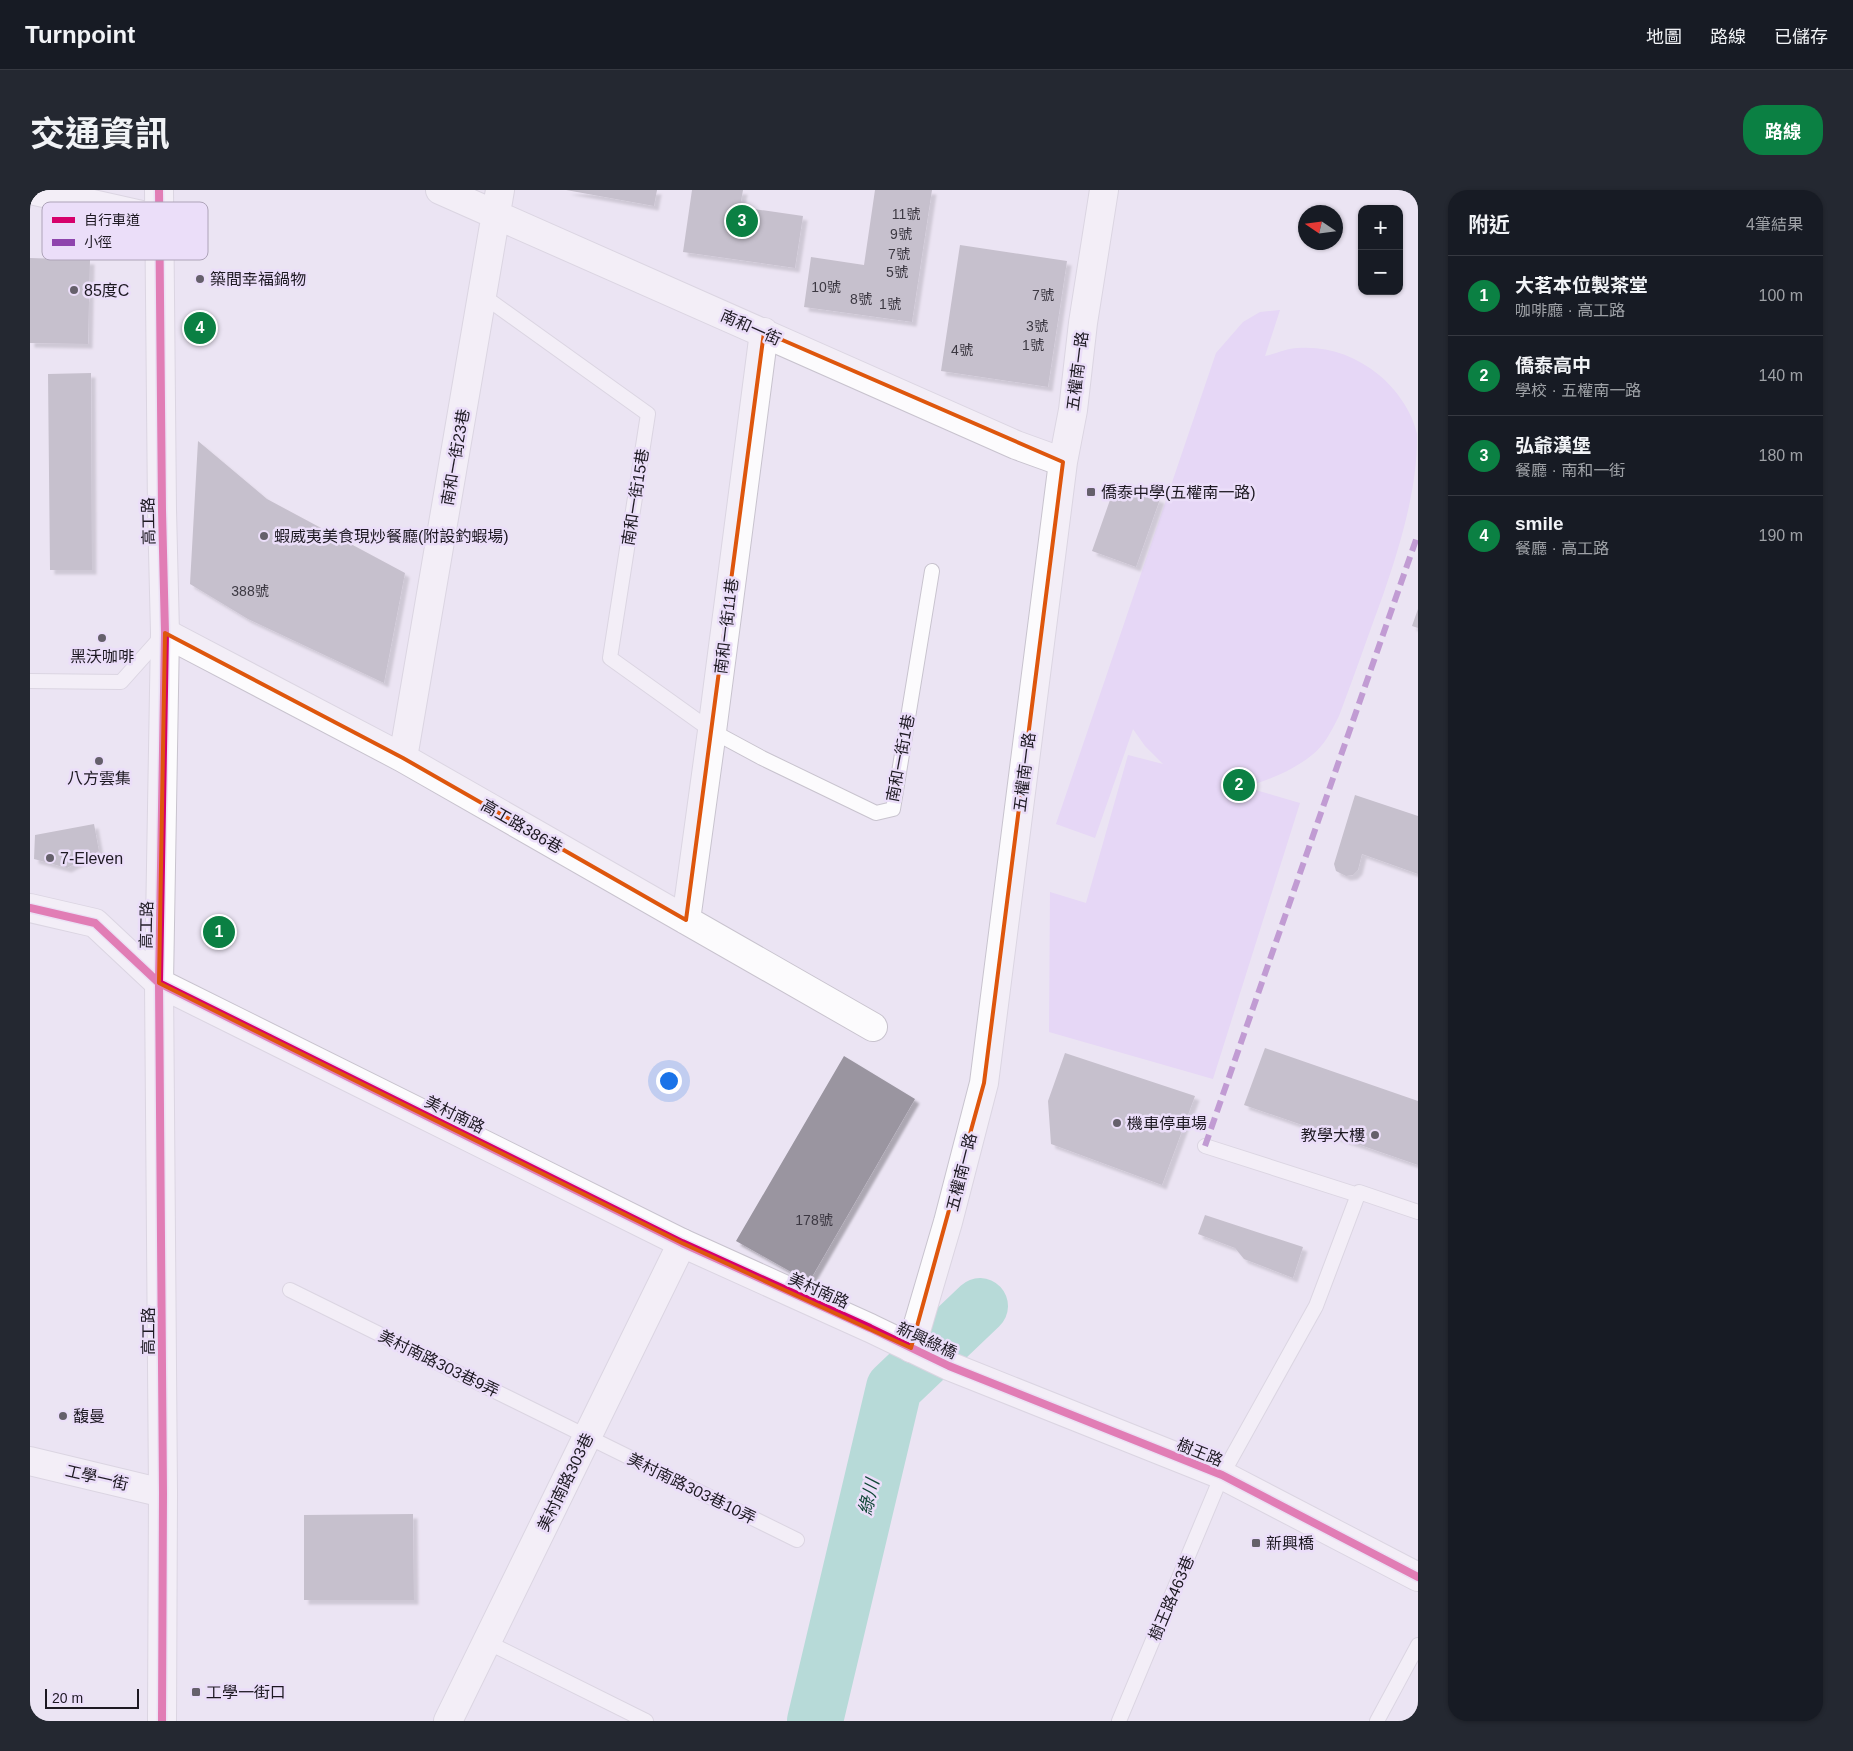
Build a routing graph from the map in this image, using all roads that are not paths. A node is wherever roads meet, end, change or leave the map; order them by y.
1 (31, 190) edge
2 (440, 190) edge
3 (1104, 190) edge
4 (84, 202) edge
5 (498, 203) edge
6 (159, 260) edge
7 (482, 295) junction
8 (764, 332) junction
9 (1063, 462) junction
10 (932, 571) dead end
11 (165, 633) junction
12 (30, 681) edge
13 (712, 731) junction
14 (403, 758) junction
15 (30, 908) edge
16 (686, 920) junction
17 (159, 983) junction
18 (873, 1028) dead end
19 (1204, 1146) dead end
20 (1358, 1195) junction
21 (1418, 1212) edge
22 (682, 1243) junction
23 (290, 1290) dead end
24 (880, 1332) joint
25 (911, 1348) junction
26 (963, 1372) joint
27 (587, 1436) junction
28 (30, 1461) edge
29 (1222, 1475) junction
30 (164, 1493) junction
31 (797, 1540) dead end
32 (1418, 1577) edge
33 (487, 1642) junction
34 (1418, 1645) edge
35 (162, 1721) edge
36 (448, 1721) edge
37 (646, 1721) edge
38 (1119, 1721) edge
39 (1377, 1721) edge

1 - 4 street
2 - 5 street, 南和一街
3 - 9 street, 五權南一路
5 - 7 street, 南和一街23巷
5 - 8 street, 南和一街
6 - 11 street, 高工路
7 - 13 lane, 南和一街15巷
7 - 14 street, 南和一街23巷
8 - 9 street, 南和一街
8 - 13 street, 南和一街11巷
9 - 25 street, 五權南一路
10 - 13 lane, 南和一街1巷
11 - 12 lane
11 - 14 street, 高工路386巷
11 - 17 street, 高工路
13 - 16 street, 南和一街11巷
14 - 16 street, 高工路386巷
15 - 17 street, 美村南路
16 - 18 street, 高工路386巷
17 - 22 street, 美村南路
17 - 30 street, 高工路
19 - 20 lane
20 - 21 lane
20 - 29 lane, 樹王路463巷
22 - 24 street, 美村南路
22 - 27 street, 美村南路303巷
23 - 27 lane, 美村南路303巷9弄
24 - 25 street, 新興綠橋
25 - 26 street, 新興綠橋
26 - 29 street, 樹王路
27 - 31 lane, 美村南路303巷10弄
27 - 33 street, 美村南路303巷
28 - 30 street, 工學一街
29 - 32 street, 樹王路
29 - 38 lane, 樹王路463巷
30 - 35 street, 高工路
33 - 36 street, 美村南路303巷
33 - 37 lane
34 - 39 lane

